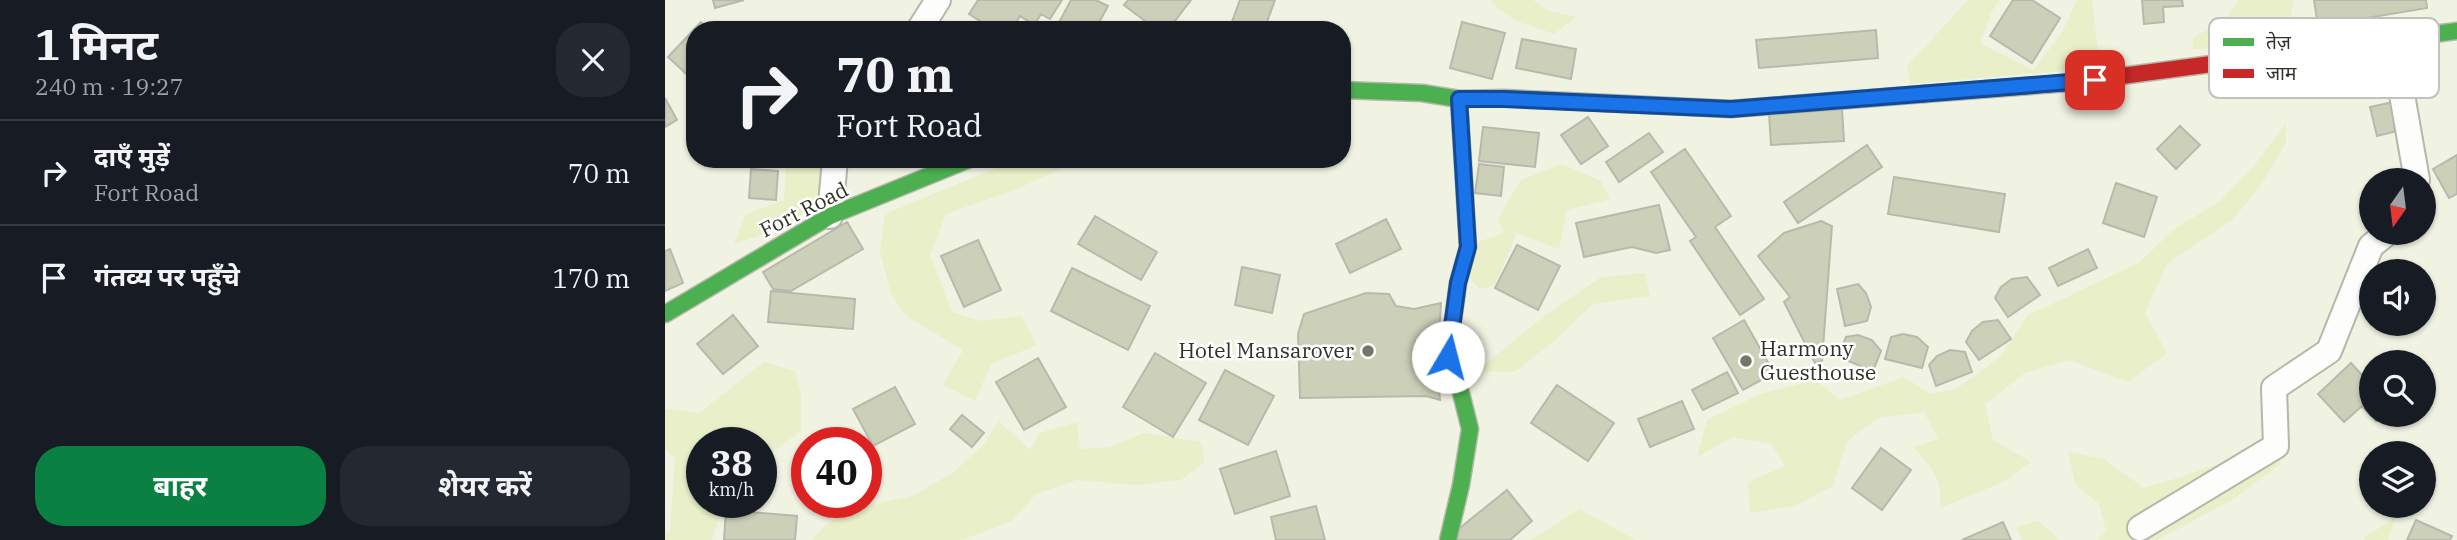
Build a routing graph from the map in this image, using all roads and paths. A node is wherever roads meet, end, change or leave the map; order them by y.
1 (938, 0) edge
2 (925, 21) edge
3 (2457, 31) edge
4 (2439, 33) edge
5 (2209, 64) edge
6 (1351, 90) edge
7 (2403, 98) edge
8 (1459, 99) junction
9 (834, 168) edge
10 (948, 168) edge
11 (2415, 168) edge
12 (830, 216) junction
13 (2372, 245) edge
14 (665, 314) edge
15 (2140, 528) dead end
16 (1448, 540) edge

1 - 2 street
3 - 4 street
5 - 8 street
6 - 8 street
7 - 11 street
8 - 16 street
9 - 12 street
10 - 12 street, Fort Road
12 - 14 street, Fort Road
13 - 15 street

